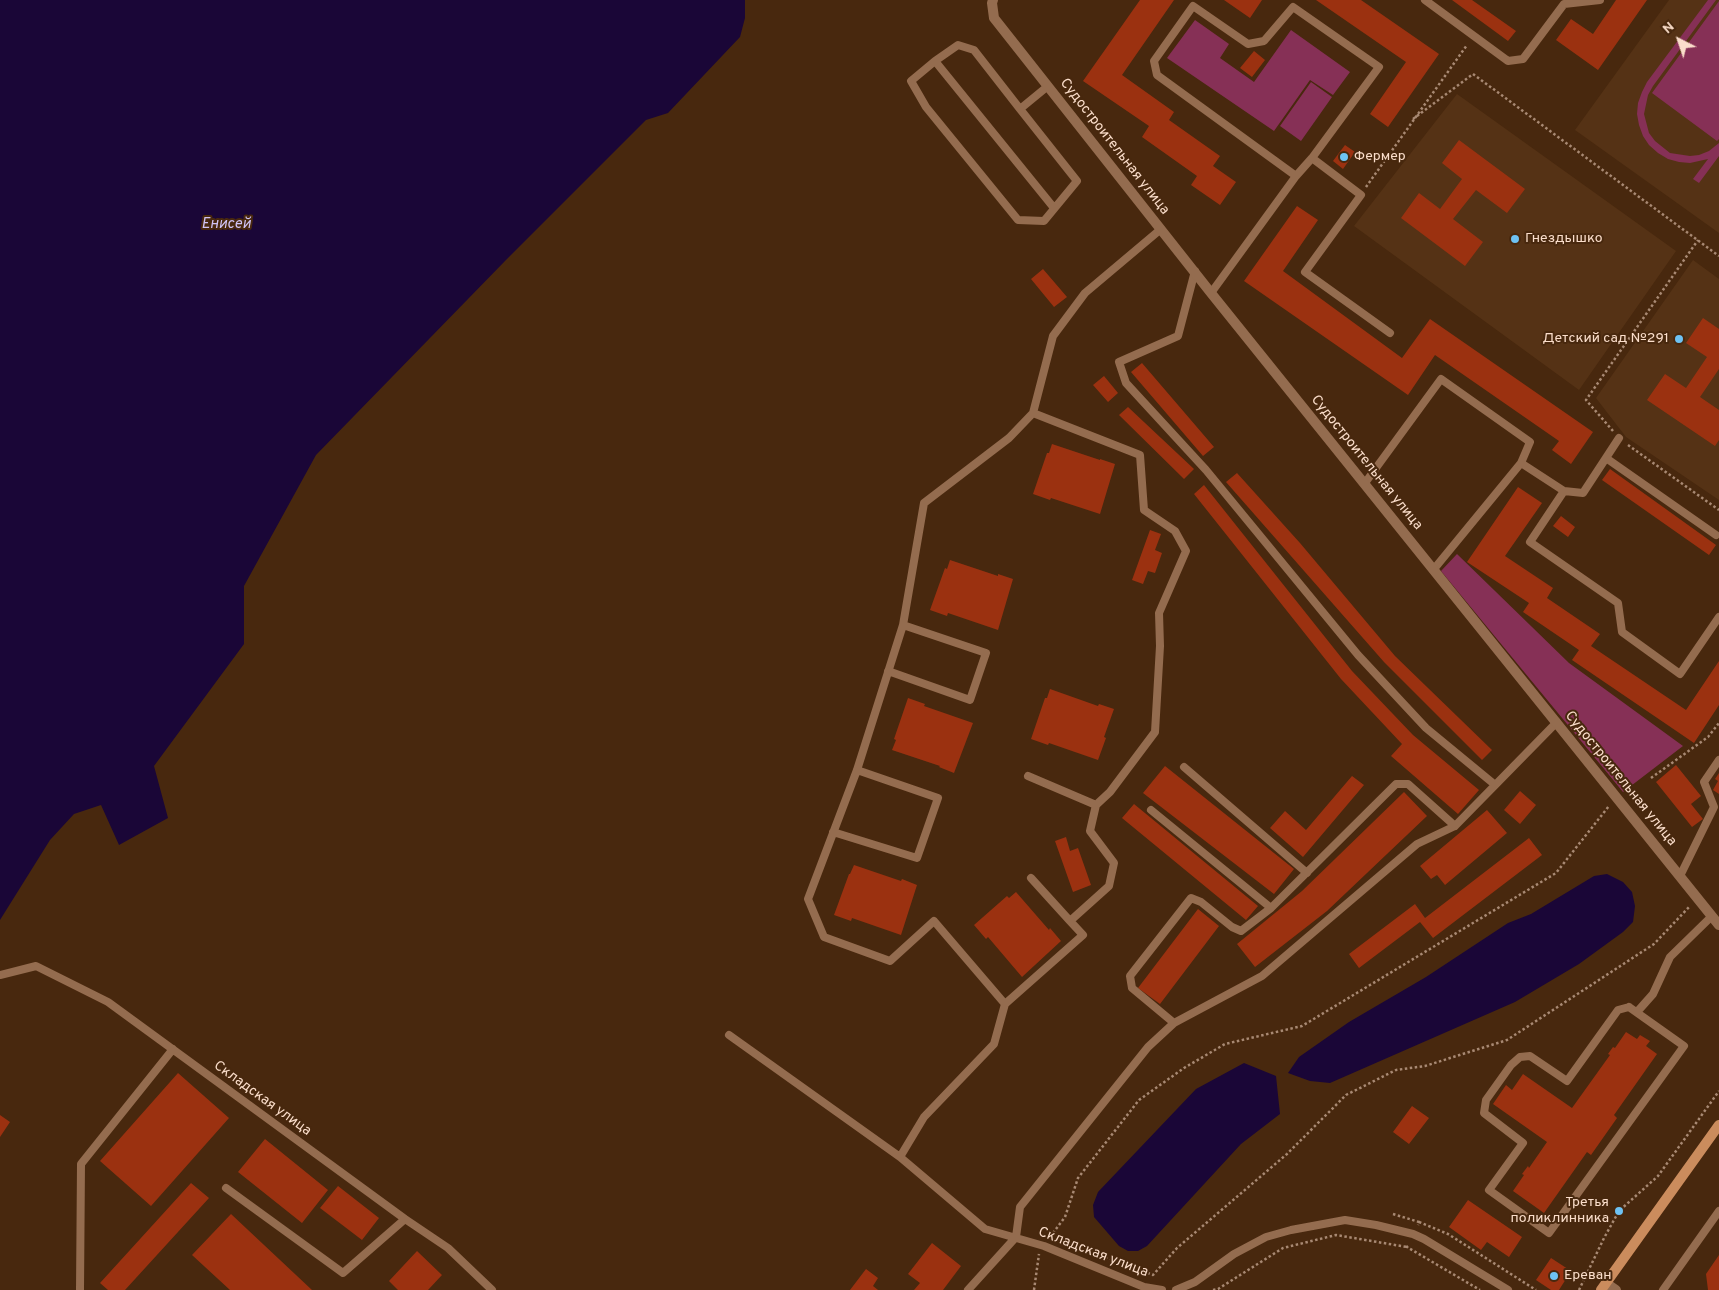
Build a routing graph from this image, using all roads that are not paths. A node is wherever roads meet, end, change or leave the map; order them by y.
1 (1426, 0) edge
2 (1600, 0) edge
3 (990, 1) edge
4 (935, 61) junction
5 (1048, 86) junction
6 (1020, 109) junction
7 (1312, 158) junction
8 (1296, 176) junction
9 (1054, 208) junction
10 (1161, 229) junction
11 (1195, 272) junction
12 (1211, 293) junction
13 (1390, 333) dead end
14 (1033, 413) junction
15 (1619, 438) road end
16 (1606, 458) junction
17 (1520, 463) junction
18 (1365, 483) junction
19 (1564, 492) junction
20 (1716, 535) dead end
21 (1434, 569) junction
22 (1719, 617) edge
23 (903, 625) junction
24 (888, 671) junction
25 (1556, 722) junction
26 (1719, 760) edge
27 (1184, 767) dead end
28 (856, 770) junction
29 (1028, 776) dead end
30 (1494, 784) junction
31 (1096, 805) junction
32 (1151, 810) dead end
33 (1455, 826) junction
34 (833, 832) junction
35 (1307, 873) junction
36 (1680, 876) junction
37 (1031, 878) dead end
38 (1271, 908) junction
39 (1712, 916) junction
40 (1070, 921) junction
41 (1719, 925) edge
42 (0, 975) edge
43 (1005, 1004) junction
44 (1637, 1012) junction
45 (1174, 1024) junction
46 (729, 1035) dead end
47 (173, 1049) junction
48 (1719, 1125) edge
49 (900, 1157) junction
50 (226, 1188) dead end
51 (1719, 1211) edge
52 (405, 1219) junction
53 (1016, 1237) junction
54 (1604, 1286) edge
55 (80, 1290) edge
56 (492, 1290) edge
57 (968, 1290) edge
58 (1162, 1290) edge
59 (1176, 1290) edge
60 (1508, 1290) edge
61 (1616, 1290) edge
62 (1663, 1290) edge

1 - 2 lane
3 - 5 street, Судостроительная улица
4 - 6 lane
4 - 9 lane
4 - 9 lane
5 - 6 lane
5 - 10 street, Судостроительная улица
6 - 9 lane
7 - 8 lane
7 - 8 lane
7 - 13 lane
8 - 12 lane
10 - 11 street, Судостроительная улица
10 - 14 lane
11 - 12 street, Судостроительная улица
11 - 30 lane
12 - 18 street, Судостроительная улица
14 - 23 lane
14 - 31 lane
15 - 16 lane
16 - 19 lane
16 - 20 lane
17 - 18 lane
17 - 19 lane
17 - 21 lane
18 - 21 street, Судостроительная улица
19 - 22 lane
21 - 25 street, Судостроительная улица
23 - 24 lane
23 - 24 lane
24 - 28 lane
25 - 30 lane
25 - 36 street, Судостроительная улица
26 - 36 lane
27 - 35 lane
28 - 34 lane
28 - 34 lane
29 - 31 lane
30 - 33 lane
31 - 40 lane
32 - 38 lane
33 - 35 lane
33 - 45 lane
34 - 43 lane
35 - 38 lane
36 - 39 street, Судостроительная улица
37 - 40 lane
38 - 45 lane
39 - 41 street, Судостроительная улица
39 - 44 lane
40 - 43 lane
42 - 47 lane, Складская улица
43 - 49 lane
44 - 44 lane
45 - 53 lane
46 - 49 lane, Складская улица
47 - 52 lane, Складская улица
47 - 55 lane
48 - 54 main road
49 - 53 lane, Складская улица
50 - 52 lane
51 - 62 lane
52 - 56 lane, Складская улица
53 - 57 lane
53 - 58 lane, Складская улица
54 - 61 street
59 - 60 lane

